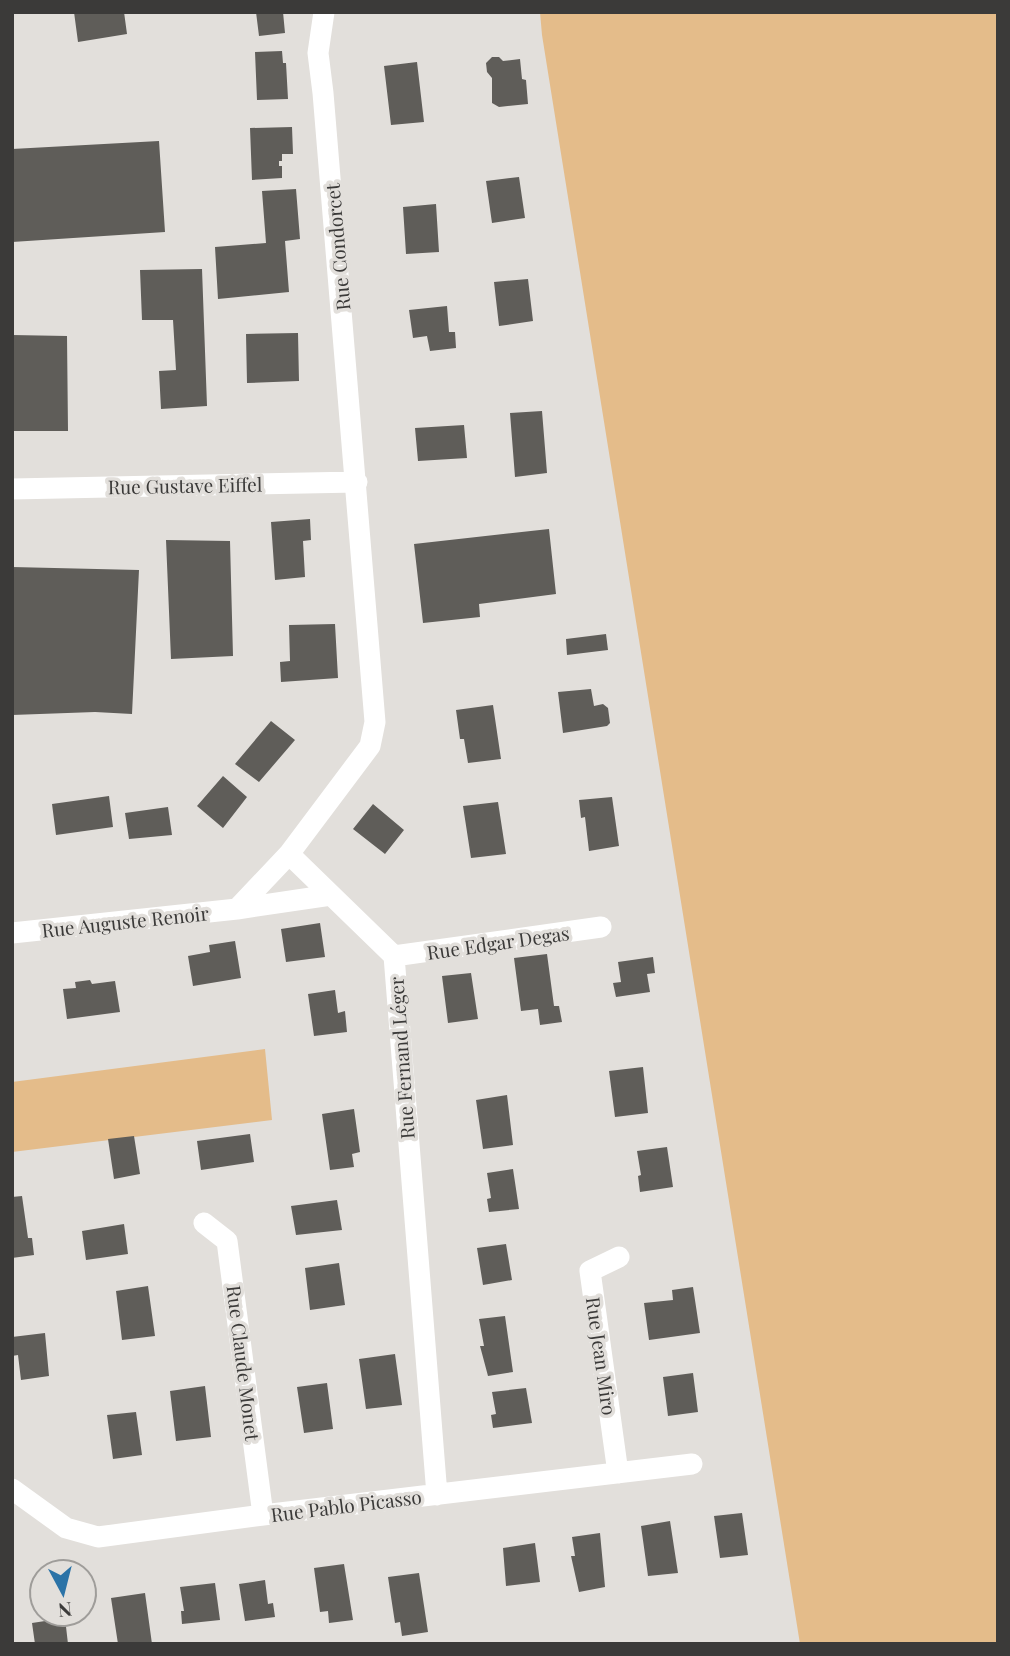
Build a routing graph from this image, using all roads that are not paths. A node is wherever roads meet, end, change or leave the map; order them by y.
1 (324, 12) edge
2 (357, 482) junction
3 (12, 489) edge
4 (289, 854) junction
5 (331, 895) junction
6 (237, 909) junction
7 (601, 927) dead end
8 (12, 933) edge
9 (394, 956) junction
10 (204, 1223) dead end
11 (619, 1257) dead end
12 (692, 1464) dead end
13 (618, 1473) junction
14 (12, 1489) edge
15 (437, 1494) junction
16 (263, 1515) junction

1 - 2 street, Rue Condorcet
2 - 3 street, Rue Gustave Eiffel
2 - 4 street
4 - 5 street, Rue Fernand Léger
4 - 6 street, Rue Auguste Renoir
5 - 6 street, Rue Auguste Renoir
5 - 9 street, Rue Fernand Léger
6 - 8 street, Rue Auguste Renoir
7 - 9 street, Rue Edgar Degas
9 - 15 street, Rue Fernand Léger
10 - 16 street, Rue Claude Monet
11 - 13 street, Rue Jean Miro
12 - 13 street, Rue Pablo Picasso
13 - 15 street, Rue Pablo Picasso
14 - 16 street, Rue Pablo Picasso
15 - 16 street, Rue Pablo Picasso

